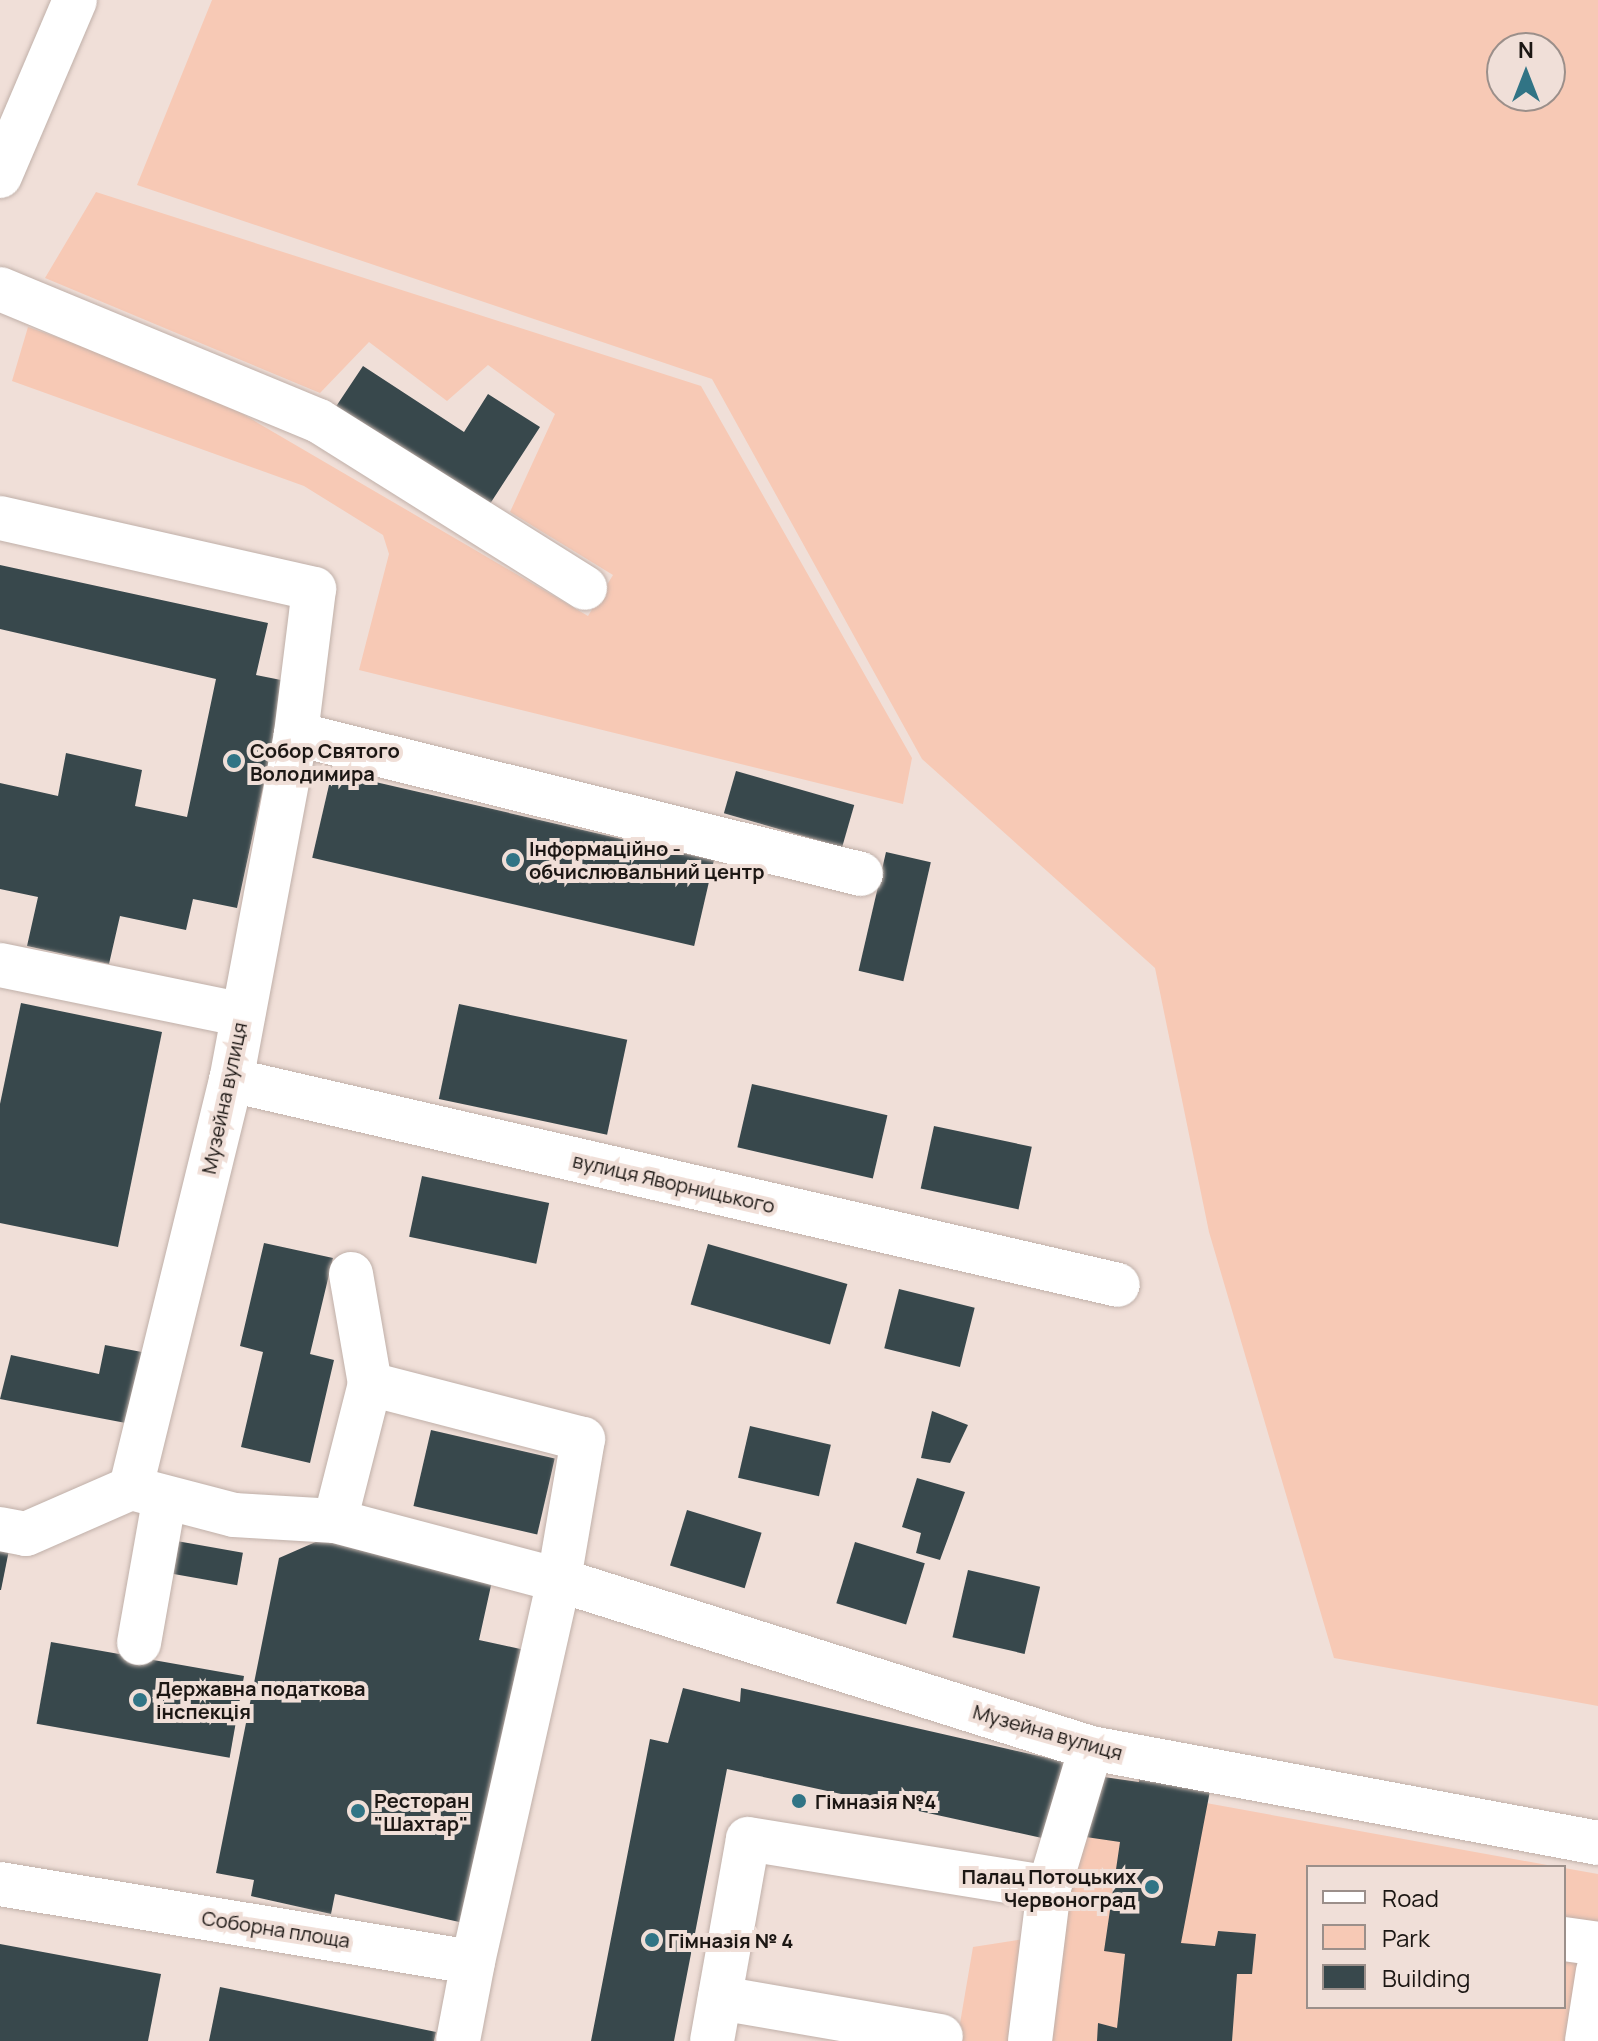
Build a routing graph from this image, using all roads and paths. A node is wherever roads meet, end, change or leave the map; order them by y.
1 (75, 0) edge
2 (0, 176) edge
3 (0, 289) edge
4 (0, 518) edge
5 (585, 588) dead end
6 (296, 734) junction
7 (861, 874) dead end
8 (0, 965) edge
9 (243, 1015) junction
10 (231, 1080) junction
11 (351, 1274) dead end
12 (1118, 1285) dead end
13 (370, 1384) junction
14 (147, 1494) junction
15 (335, 1521) junction
16 (0, 1529) edge
17 (559, 1580) junction
18 (139, 1643) dead end
19 (1091, 1748) junction
20 (1598, 1843) edge
21 (0, 1884) edge
22 (1049, 1888) junction
23 (1566, 1939) edge
24 (1598, 1944) edge
25 (473, 1962) junction
26 (1598, 1971) edge
27 (720, 1998) junction
28 (941, 2036) dead end
29 (458, 2041) edge
30 (712, 2041) edge
31 (1030, 2041) edge
32 (1587, 2041) edge

1 - 2 street
3 - 5 street
4 - 6 street, Музейна вулиця
6 - 7 street
6 - 9 street, Музейна вулиця
8 - 9 street
9 - 10 street, Музейна вулиця
10 - 12 street, вулиця Яворницького
10 - 14 street, Музейна вулиця
11 - 13 street
13 - 15 street
13 - 17 street
14 - 15 street, Музейна вулиця
14 - 16 street
14 - 18 street
15 - 17 street, Музейна вулиця
17 - 19 street, Музейна вулиця
17 - 25 street
19 - 20 street, Музейна вулиця
19 - 22 street
21 - 25 street, Соборна площа
22 - 27 street
22 - 31 street
23 - 24 street
25 - 29 street
26 - 32 street
27 - 28 street
27 - 30 street

